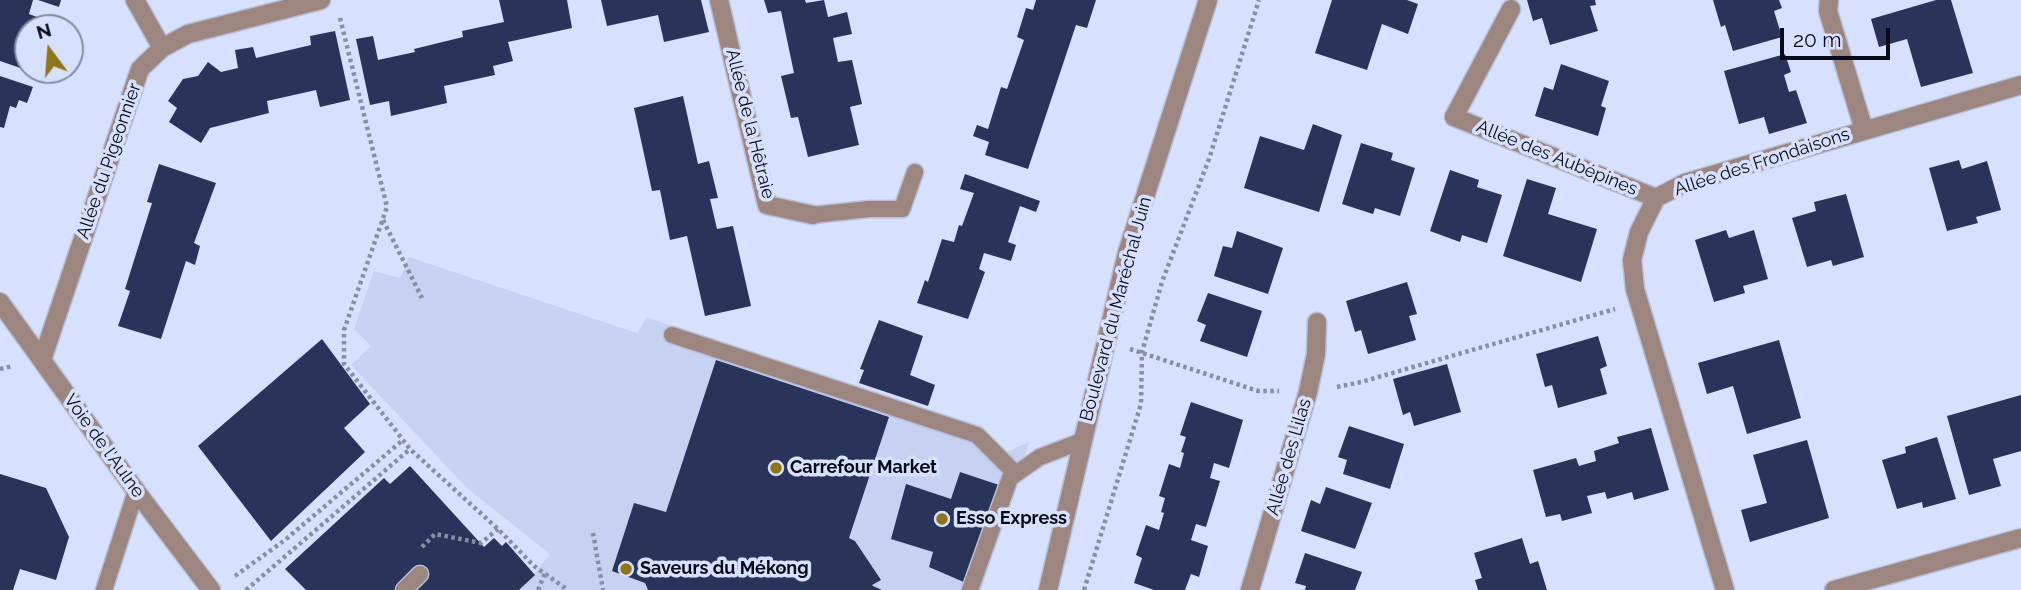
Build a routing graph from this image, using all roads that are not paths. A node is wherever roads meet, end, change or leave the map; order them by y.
1 (135, 0) edge
2 (321, 0) edge
3 (719, 0) edge
4 (1208, 0) edge
5 (1829, 0) edge
6 (1511, 9) dead end
7 (162, 48) junction
8 (2021, 85) edge
9 (1864, 130) junction
10 (915, 172) dead end
11 (1656, 198) junction
12 (813, 215) joint
13 (0, 302) edge
14 (1317, 323) dead end
15 (672, 335) dead end
16 (43, 360) junction
17 (1082, 440) junction
18 (1016, 474) junction
19 (136, 491) junction
20 (2021, 538) edge
21 (420, 575) dead end
22 (1046, 587) edge
23 (208, 589) edge
24 (104, 590) edge
25 (404, 590) edge
26 (970, 590) edge
27 (1250, 590) edge
28 (1725, 590) edge
29 (1834, 590) edge

1 - 7 street
2 - 7 street, Allée du Pigeonnier
3 - 12 street, Allée de la Hêtraie
4 - 17 street, Boulevard du Maréchal Juin
5 - 9 street
6 - 11 street, Allée des Aubépines
7 - 16 street, Allée du Pigeonnier
8 - 9 street, Allée des Frondaisons
9 - 11 street, Allée des Frondaisons
10 - 12 lane
11 - 28 street, Allée des Frondaisons
13 - 16 street, Voie de l'Aulne
14 - 27 street, Allée des Lilas
15 - 18 lane
16 - 19 street, Voie de l'Aulne
17 - 18 lane
17 - 22 street, Boulevard du Maréchal Juin
18 - 26 lane
19 - 23 street, Voie de l'Aulne
19 - 24 lane
20 - 29 street
21 - 25 lane

